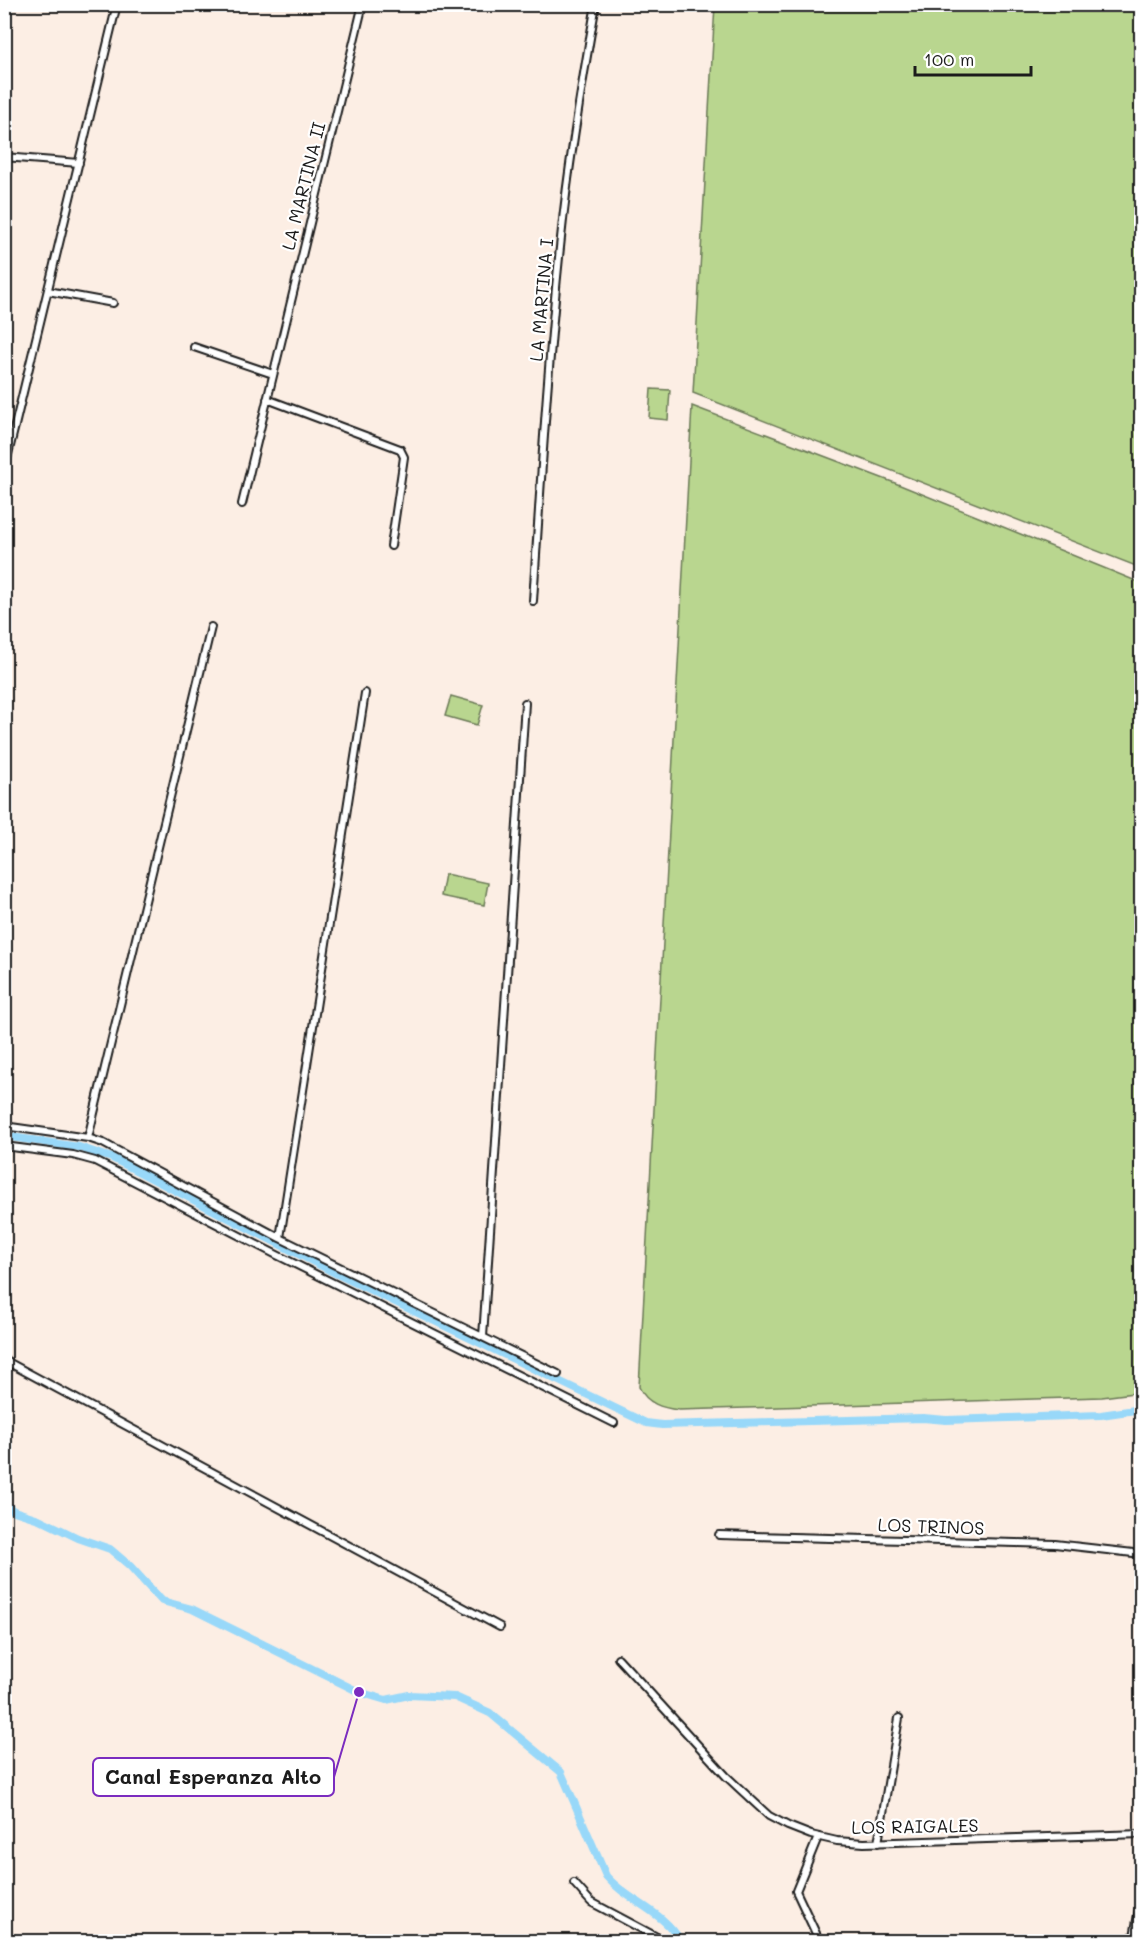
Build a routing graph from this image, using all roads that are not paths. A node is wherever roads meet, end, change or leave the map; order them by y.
1 (117, 4) edge
2 (363, 4) edge
3 (596, 4) edge
4 (4, 157) edge
5 (79, 163) junction
6 (48, 291) junction
7 (113, 303) dead end
8 (194, 347) dead end
9 (273, 374) junction
10 (267, 399) junction
11 (4, 471) edge
12 (242, 504) dead end
13 (391, 546) dead end
14 (533, 601) dead end
15 (212, 627) dead end
16 (365, 693) dead end
17 (525, 704) dead end
18 (4, 1126) edge
19 (88, 1138) junction
20 (4, 1146) edge
21 (280, 1238) junction
22 (483, 1337) junction
23 (4, 1360) edge
24 (558, 1374) dead end
25 (614, 1423) dead end
26 (719, 1535) dead end
27 (1142, 1554) edge
28 (500, 1627) dead end
29 (618, 1658) dead end
30 (899, 1718) dead end
31 (1142, 1834) edge
32 (818, 1837) junction
33 (878, 1843) junction
34 (574, 1883) dead end
35 (1142, 1893) edge
36 (666, 1941) edge
37 (820, 1941) edge
38 (1133, 1941) edge

1 - 5 street
2 - 9 street, LA MARTINA II
3 - 14 street, LA MARTINA I
4 - 5 street
5 - 6 street
6 - 7 street
6 - 11 street
8 - 9 street
9 - 10 street, LA MARTINA II
10 - 12 street, LA MARTINA II
10 - 13 street
15 - 19 street
16 - 21 street
17 - 22 street
18 - 19 street
19 - 21 street
20 - 25 street
21 - 22 street
22 - 24 street
23 - 28 street
26 - 27 street, LOS TRINOS
29 - 32 street, LOS RAIGALES
30 - 33 street
31 - 33 street, LOS RAIGALES
32 - 33 street, LOS RAIGALES
32 - 37 street
34 - 36 street
35 - 38 street

